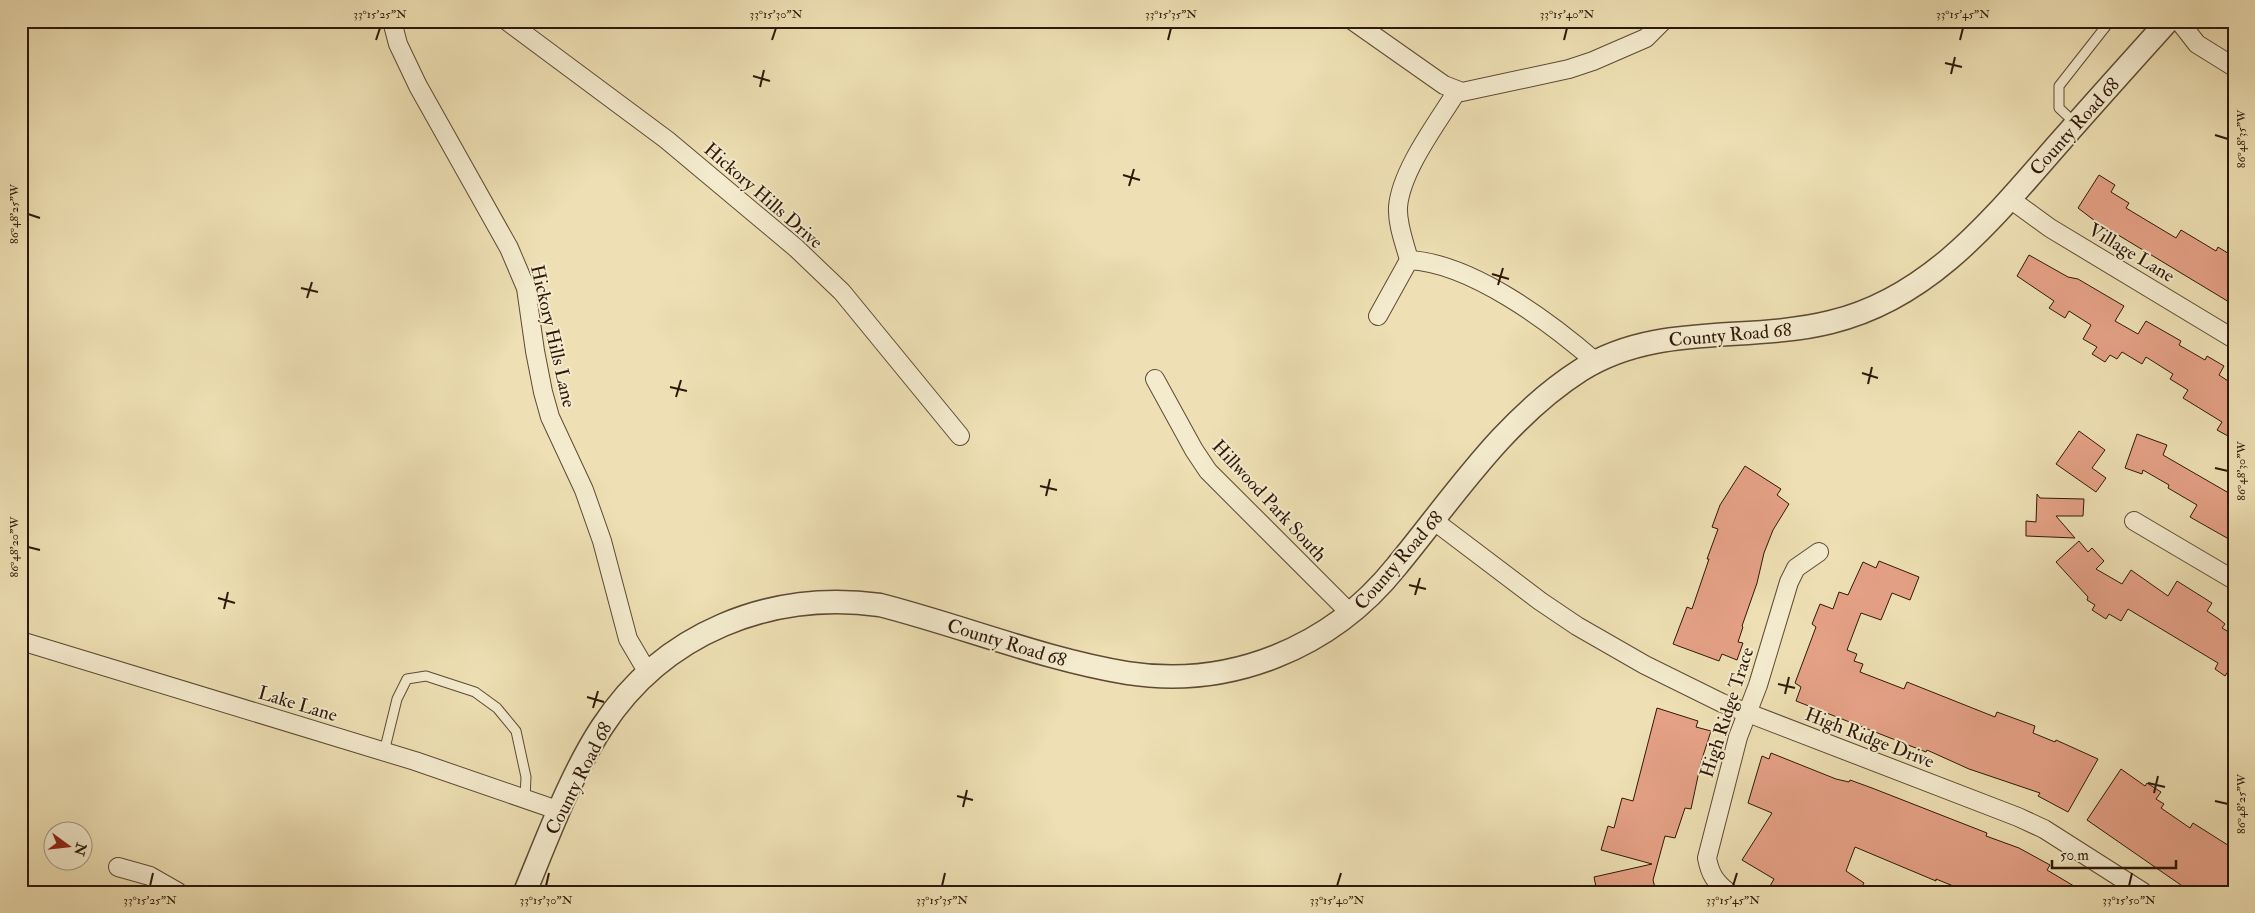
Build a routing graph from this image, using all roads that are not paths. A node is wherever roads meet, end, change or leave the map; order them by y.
1 (392, 21) edge
2 (507, 21) edge
3 (1353, 21) edge
4 (1663, 21) edge
5 (2110, 21) edge
6 (2168, 21) edge
7 (2179, 21) edge
8 (2234, 67) edge
9 (1457, 91) junction
10 (2076, 124) junction
11 (2010, 199) junction
12 (1409, 260) junction
13 (1378, 316) dead end
14 (2234, 339) edge
15 (1596, 362) junction
16 (1155, 379) dead end
17 (960, 436) dead end
18 (1434, 520) junction
19 (2134, 521) dead end
20 (1819, 552) dead end
21 (2234, 580) edge
22 (1351, 614) junction
23 (21, 641) edge
24 (648, 673) junction
25 (1747, 712) junction
26 (384, 752) junction
27 (524, 798) junction
28 (560, 811) junction
29 (118, 867) dead end
30 (178, 892) edge
31 (525, 892) edge
32 (1728, 892) edge
33 (2143, 892) edge

1 - 24 street, Hickory Hills Lane
2 - 17 street, Hickory Hills Drive
3 - 9 street
4 - 9 street
5 - 10 lane
6 - 10 street, County Road 68
7 - 8 street
9 - 12 street
10 - 11 street, County Road 68
11 - 14 street, Village Lane
11 - 15 street, County Road 68
12 - 13 street
12 - 15 street
15 - 18 street, County Road 68
16 - 22 street, Hillwood Park South
18 - 22 street, County Road 68
18 - 25 street, High Ridge Drive
19 - 21 street
20 - 25 street, High Ridge Trace
22 - 24 street, County Road 68
23 - 26 street, Lake Lane
24 - 28 street, County Road 68
25 - 32 street, High Ridge Trace
25 - 33 street, High Ridge Drive
26 - 27 street, Lake Lane
26 - 27 lane
27 - 28 street, Lake Lane
28 - 31 street, County Road 68
29 - 30 street

